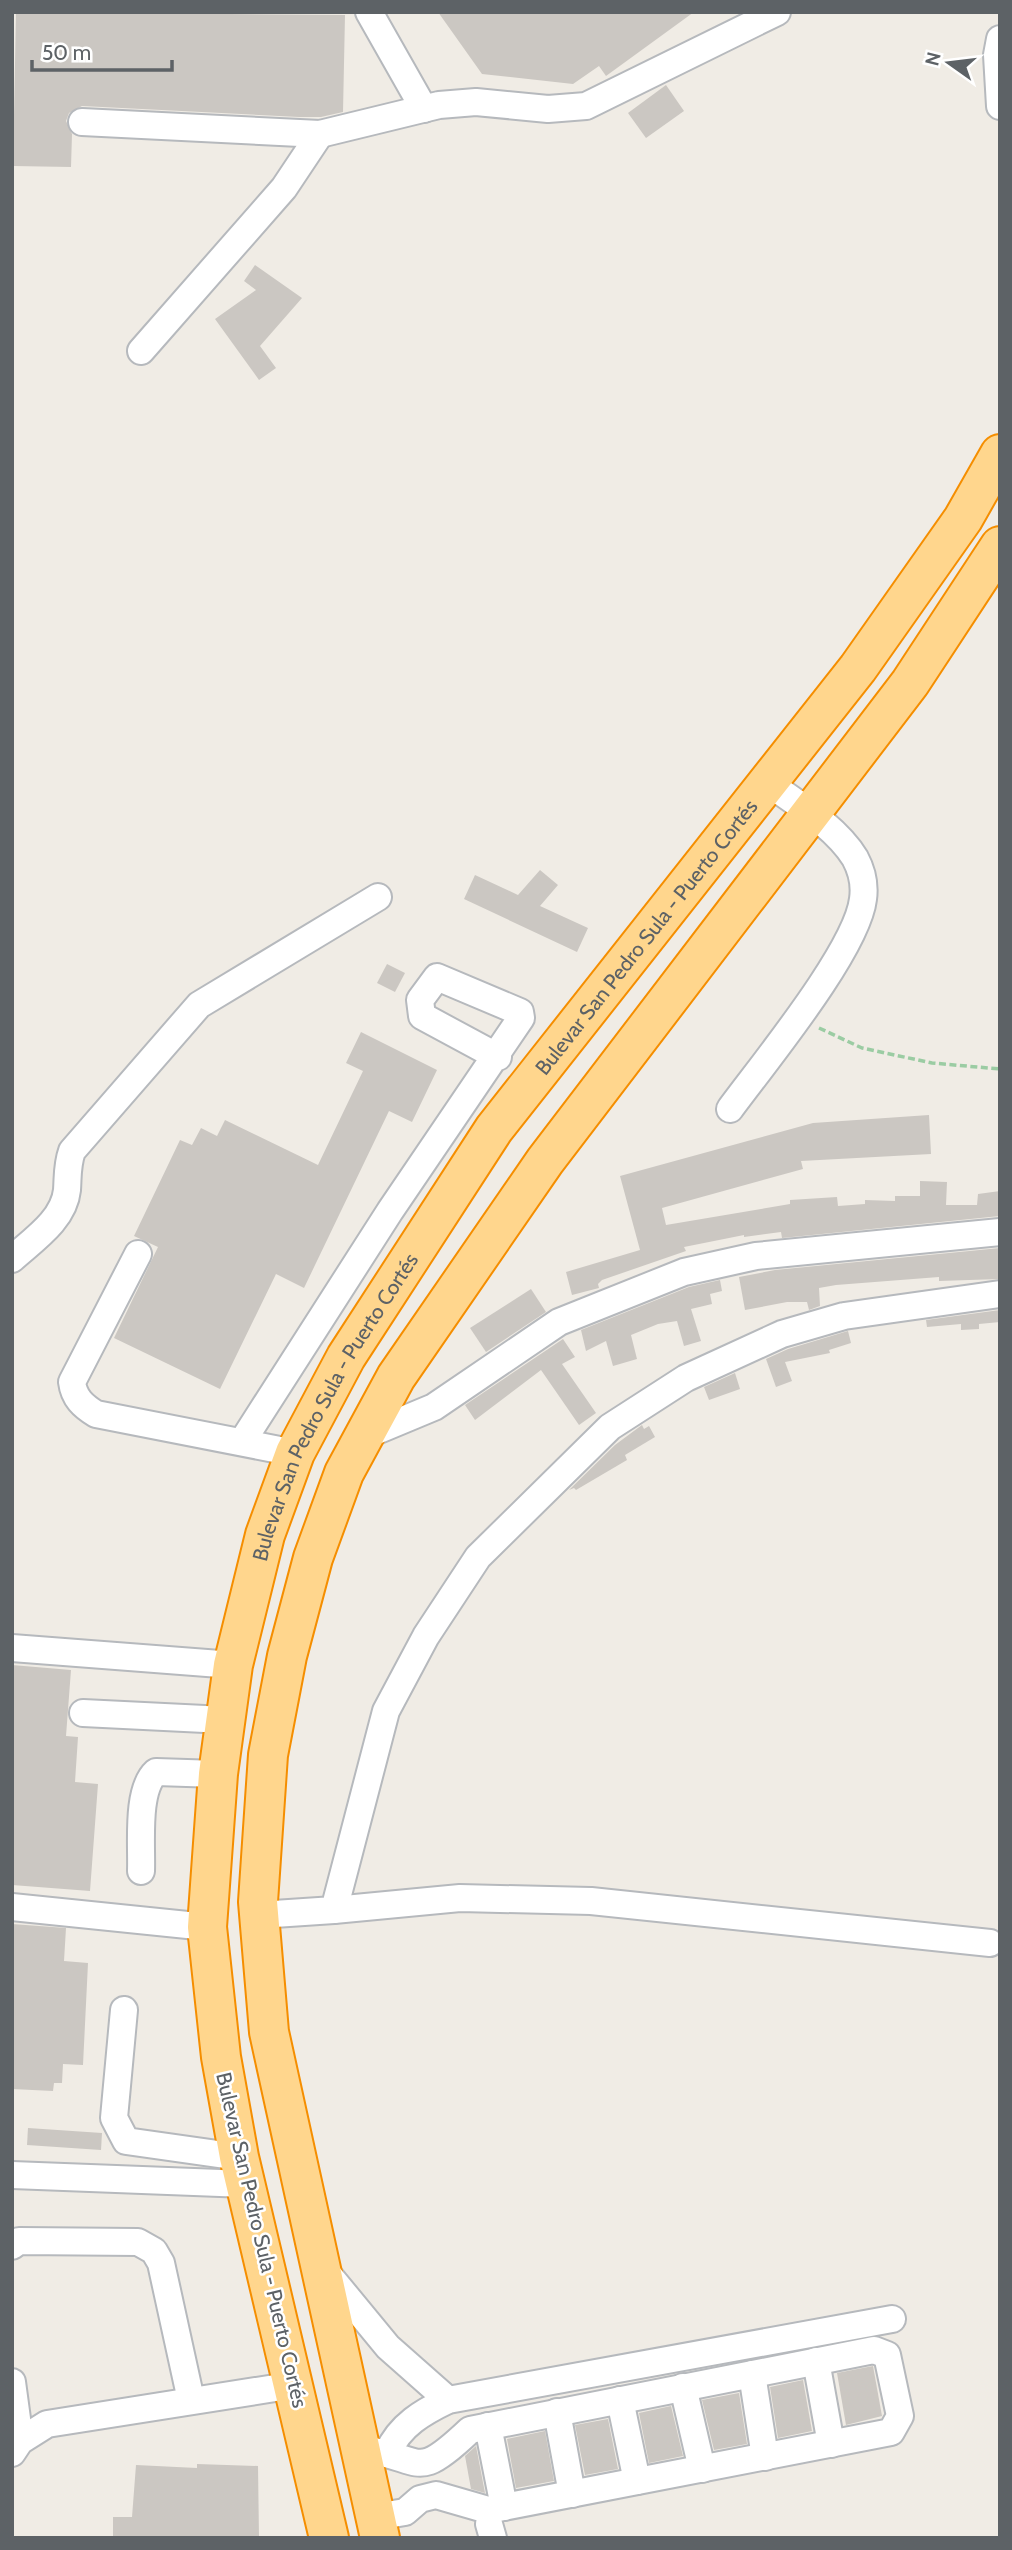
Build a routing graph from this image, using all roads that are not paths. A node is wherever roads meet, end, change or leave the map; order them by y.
1 (369, 12) edge
2 (777, 12) edge
3 (1000, 39) edge
4 (1000, 106) edge
5 (424, 109) junction
6 (82, 122) dead end
7 (320, 134) junction
8 (141, 351) dead end
9 (1000, 454) edge
10 (1000, 546) edge
11 (767, 782) junction
12 (808, 812) junction
13 (378, 897) dead end
14 (498, 1057) dead end
15 (730, 1109) dead end
16 (1000, 1233) edge
17 (138, 1254) dead end
18 (12, 1259) edge
19 (1000, 1294) edge
20 (362, 1437) junction
21 (243, 1442) junction
22 (295, 1452) junction
23 (12, 1648) edge
24 (233, 1665) junction
25 (83, 1713) dead end
26 (225, 1720) junction
27 (218, 1774) junction
28 (141, 1871) dead end
29 (12, 1906) edge
30 (334, 1910) junction
31 (259, 1915) junction
32 (207, 1927) junction
33 (990, 1943) dead end
34 (124, 2010) dead end
35 (243, 2171) junction
36 (12, 2175) edge
37 (12, 2246) edge
38 (321, 2265) junction
39 (892, 2319) dead end
40 (816, 2361) junction
41 (752, 2374) junction
42 (12, 2382) edge
43 (294, 2385) junction
44 (683, 2387) junction
45 (191, 2400) junction
46 (449, 2400) junction
47 (620, 2400) junction
48 (557, 2412) junction
49 (488, 2426) junction
50 (831, 2444) junction
51 (16, 2447) edge
52 (375, 2451) junction
53 (765, 2457) junction
54 (702, 2469) junction
55 (637, 2482) junction
56 (572, 2494) junction
57 (495, 2523) edge
58 (378, 2527) edge
59 (329, 2538) edge

1 - 5 street
2 - 5 street
3 - 4 street
5 - 7 street
6 - 7 street
7 - 8 street
9 - 11 highway, Bulevar San Pedro Sula - Puerto Cortés
10 - 12 highway, Bulevar San Pedro Sula - Puerto Cortés
11 - 12 street
11 - 22 highway, Bulevar San Pedro Sula - Puerto Cortés
12 - 15 street
12 - 20 highway, Bulevar San Pedro Sula - Puerto Cortés
13 - 18 street
14 - 21 street
16 - 20 street
17 - 21 street
19 - 30 street
20 - 31 highway, Bulevar San Pedro Sula - Puerto Cortés
21 - 22 street
22 - 24 highway, Bulevar San Pedro Sula - Puerto Cortés
23 - 24 street
24 - 26 highway, Bulevar San Pedro Sula - Puerto Cortés
25 - 26 street
26 - 27 highway, Bulevar San Pedro Sula - Puerto Cortés
27 - 28 street
27 - 32 highway, Bulevar San Pedro Sula - Puerto Cortés
29 - 32 street
30 - 31 street
30 - 33 street
31 - 38 highway, Bulevar San Pedro Sula - Puerto Cortés
32 - 35 highway, Bulevar San Pedro Sula - Puerto Cortés
34 - 35 street
35 - 36 street
35 - 43 highway, Bulevar San Pedro Sula - Puerto Cortés
37 - 45 street
38 - 46 street
38 - 52 highway, Bulevar San Pedro Sula - Puerto Cortés
39 - 46 street
40 - 41 street
40 - 50 street
40 - 50 street
41 - 44 street
41 - 53 street
42 - 51 street
43 - 45 street
43 - 59 highway, Bulevar San Pedro Sula - Puerto Cortés
44 - 47 street
44 - 54 street
45 - 51 street
46 - 52 street
47 - 48 street
47 - 55 street
48 - 49 street
48 - 56 street
49 - 52 street
49 - 57 street
50 - 53 street
52 - 58 highway, Bulevar San Pedro Sula - Puerto Cortés
53 - 54 street
54 - 55 street
55 - 56 street
56 - 57 street
57 - 58 street

